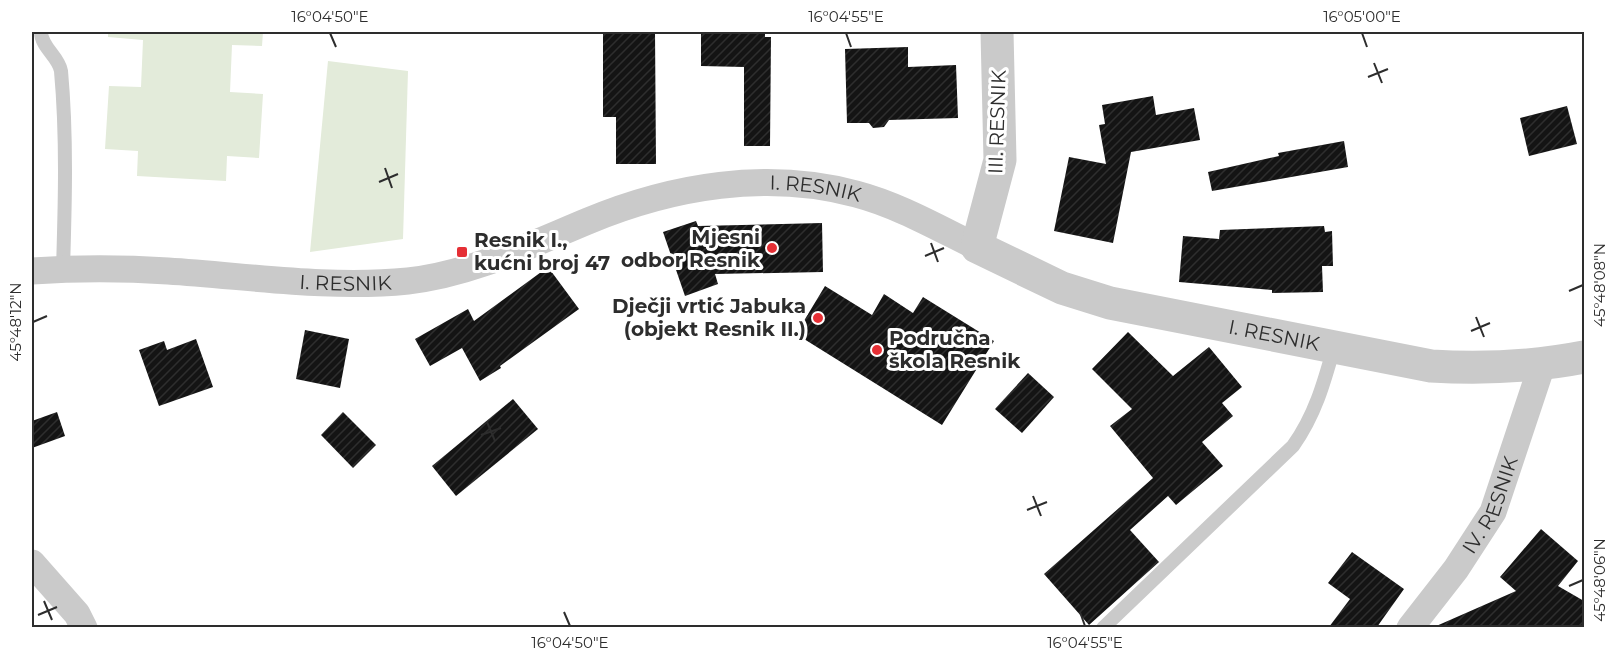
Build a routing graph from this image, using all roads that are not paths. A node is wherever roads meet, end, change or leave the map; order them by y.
1 (40, 32) edge
2 (997, 32) edge
3 (977, 247) junction
4 (63, 269) junction
5 (32, 271) edge
6 (1335, 346) junction
7 (1584, 357) edge
8 (1542, 365) junction
9 (32, 563) edge
10 (84, 627) edge
11 (1103, 627) edge
12 (1410, 627) edge

1 - 4 lane
2 - 3 street, III. RESNIK
3 - 4 street, I. RESNIK
3 - 6 street, I. RESNIK
4 - 5 street, I. RESNIK
6 - 8 street, I. RESNIK
6 - 11 lane
7 - 8 street, I. RESNIK
8 - 12 street, IV. RESNIK
9 - 10 street

